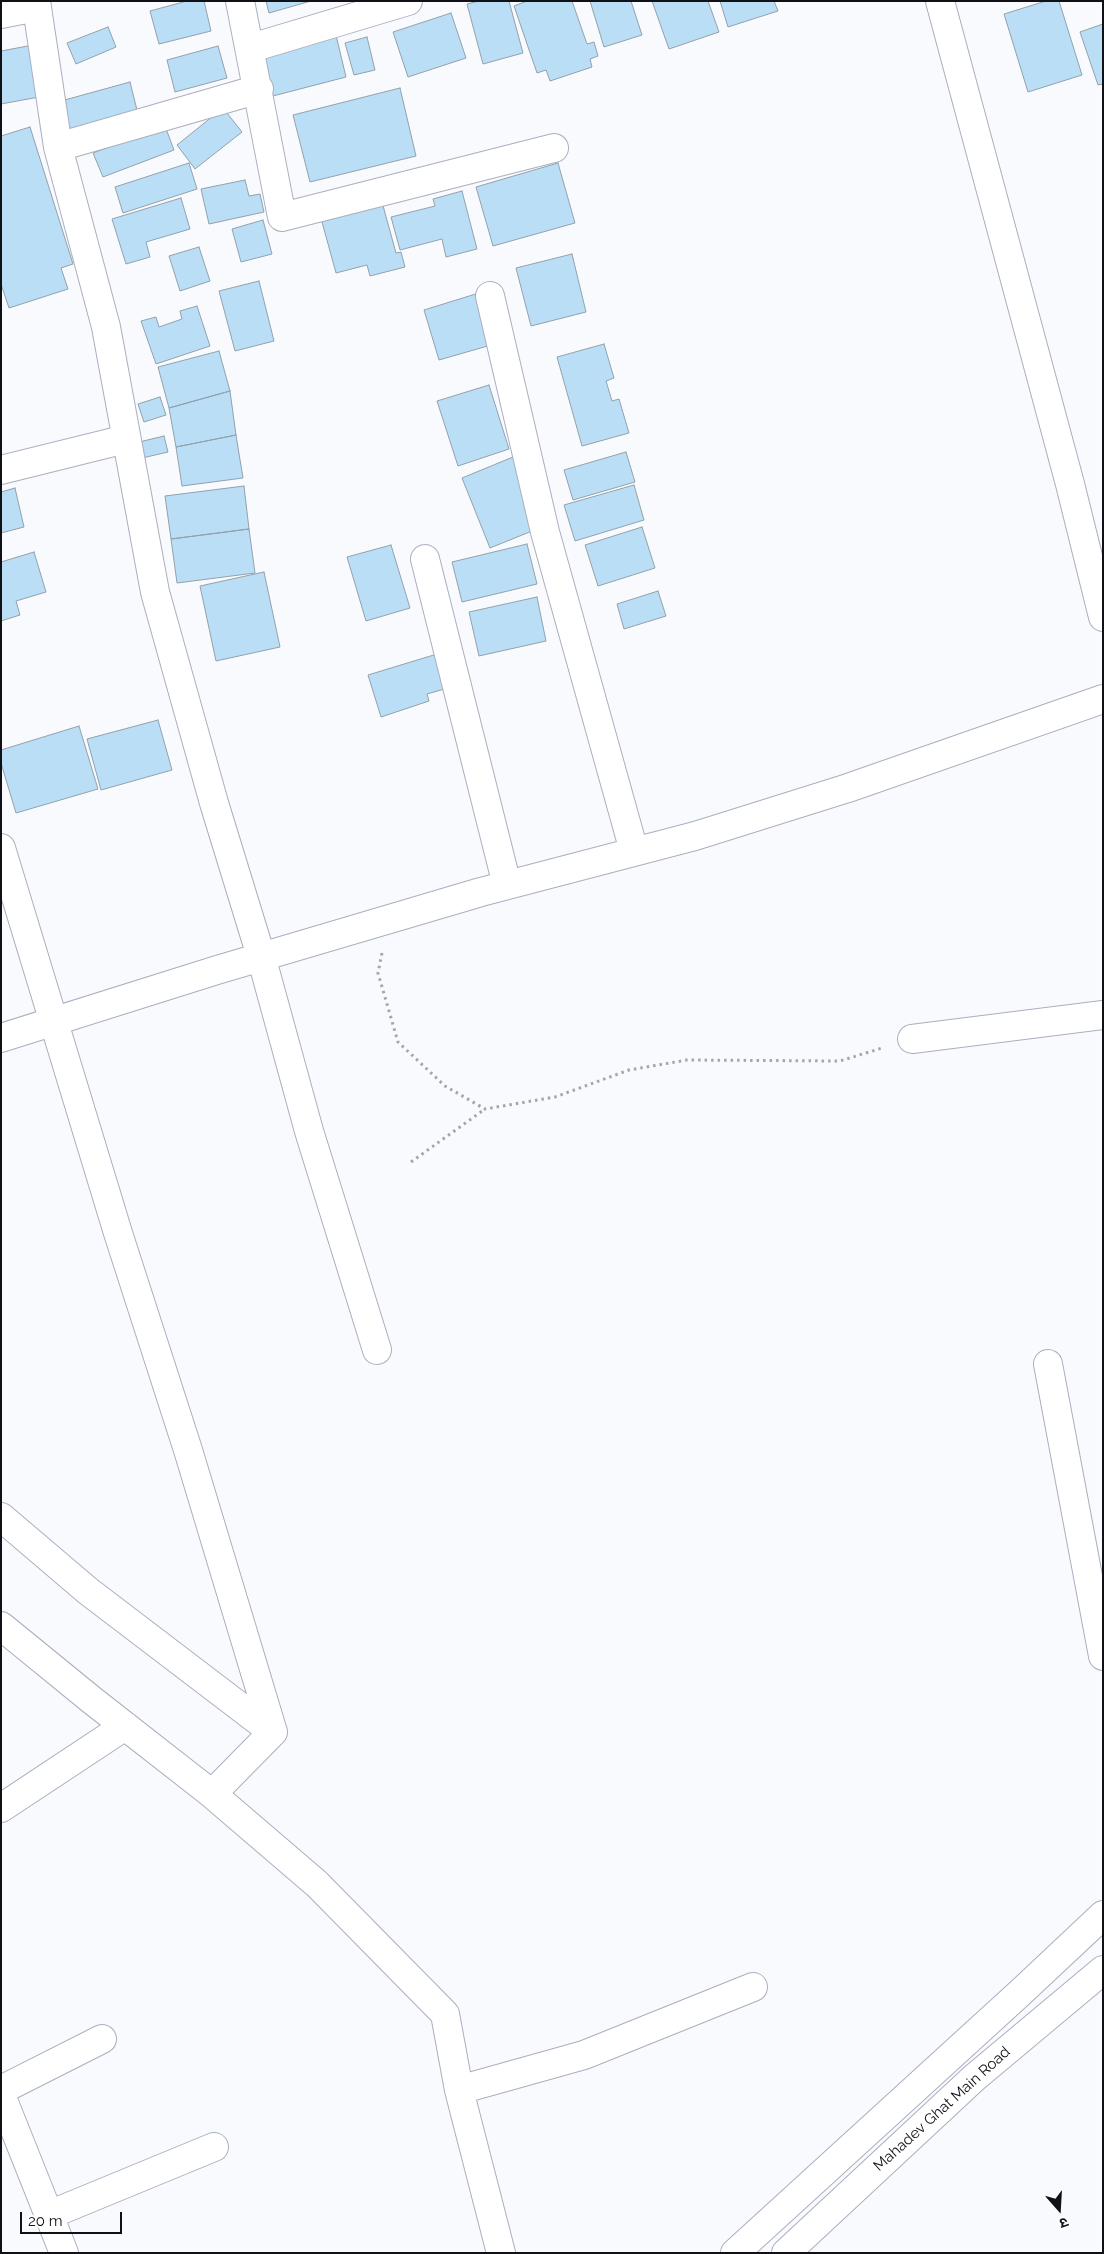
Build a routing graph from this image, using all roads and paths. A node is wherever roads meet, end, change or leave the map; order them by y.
1 (240, 1) edge
2 (408, 1) edge
3 (940, 1) edge
4 (37, 4) edge
5 (1, 14) edge
6 (251, 48) junction
7 (259, 89) junction
8 (58, 146) junction
9 (554, 148) dead end
10 (490, 296) dead end
11 (126, 439) junction
12 (1, 470) edge
13 (425, 559) dead end
14 (1103, 617) edge
15 (1103, 699) edge
16 (1, 848) edge
17 (634, 851) junction
18 (507, 885) junction
19 (391, 918) junction
20 (261, 956) junction
21 (1103, 1016) edge
22 (54, 1022) junction
23 (1, 1038) edge
24 (912, 1040) joint
25 (485, 1109) junction
26 (411, 1162) dead end
27 (377, 1350) dead end
28 (1048, 1364) dead end
29 (1, 1517) edge
30 (1, 1626) edge
31 (1103, 1656) edge
32 (126, 1726) junction
33 (273, 1732) junction
34 (212, 1794) junction
35 (1, 1808) edge
36 (1103, 1915) edge
37 (1103, 1970) edge
38 (753, 1987) dead end
39 (102, 2039) dead end
40 (1, 2090) edge
41 (459, 2090) junction
42 (1, 2095) edge
43 (214, 2147) dead end
44 (49, 2215) junction
45 (64, 2253) edge
46 (501, 2253) edge
47 (735, 2253) edge
48 (786, 2253) edge

1 - 6 street
2 - 6 street
3 - 14 street
4 - 5 street
4 - 8 street
6 - 7 street
7 - 8 street
7 - 9 street
8 - 11 street
10 - 17 street
11 - 12 street
11 - 20 street
13 - 18 street
15 - 17 street
16 - 22 street
17 - 18 street
18 - 19 street
19 - 20 street
19 - 25 path
20 - 22 street
20 - 27 street
21 - 24 street
22 - 23 street
22 - 33 street
24 - 25 path
25 - 26 path
28 - 31 street
29 - 33 street
30 - 32 street
32 - 34 street
32 - 35 street
33 - 34 street
34 - 41 street
36 - 47 street
37 - 48 street, Mahadev Ghat Main Road
38 - 41 street
39 - 40 street
41 - 46 street
42 - 44 street
43 - 44 street
44 - 45 street

